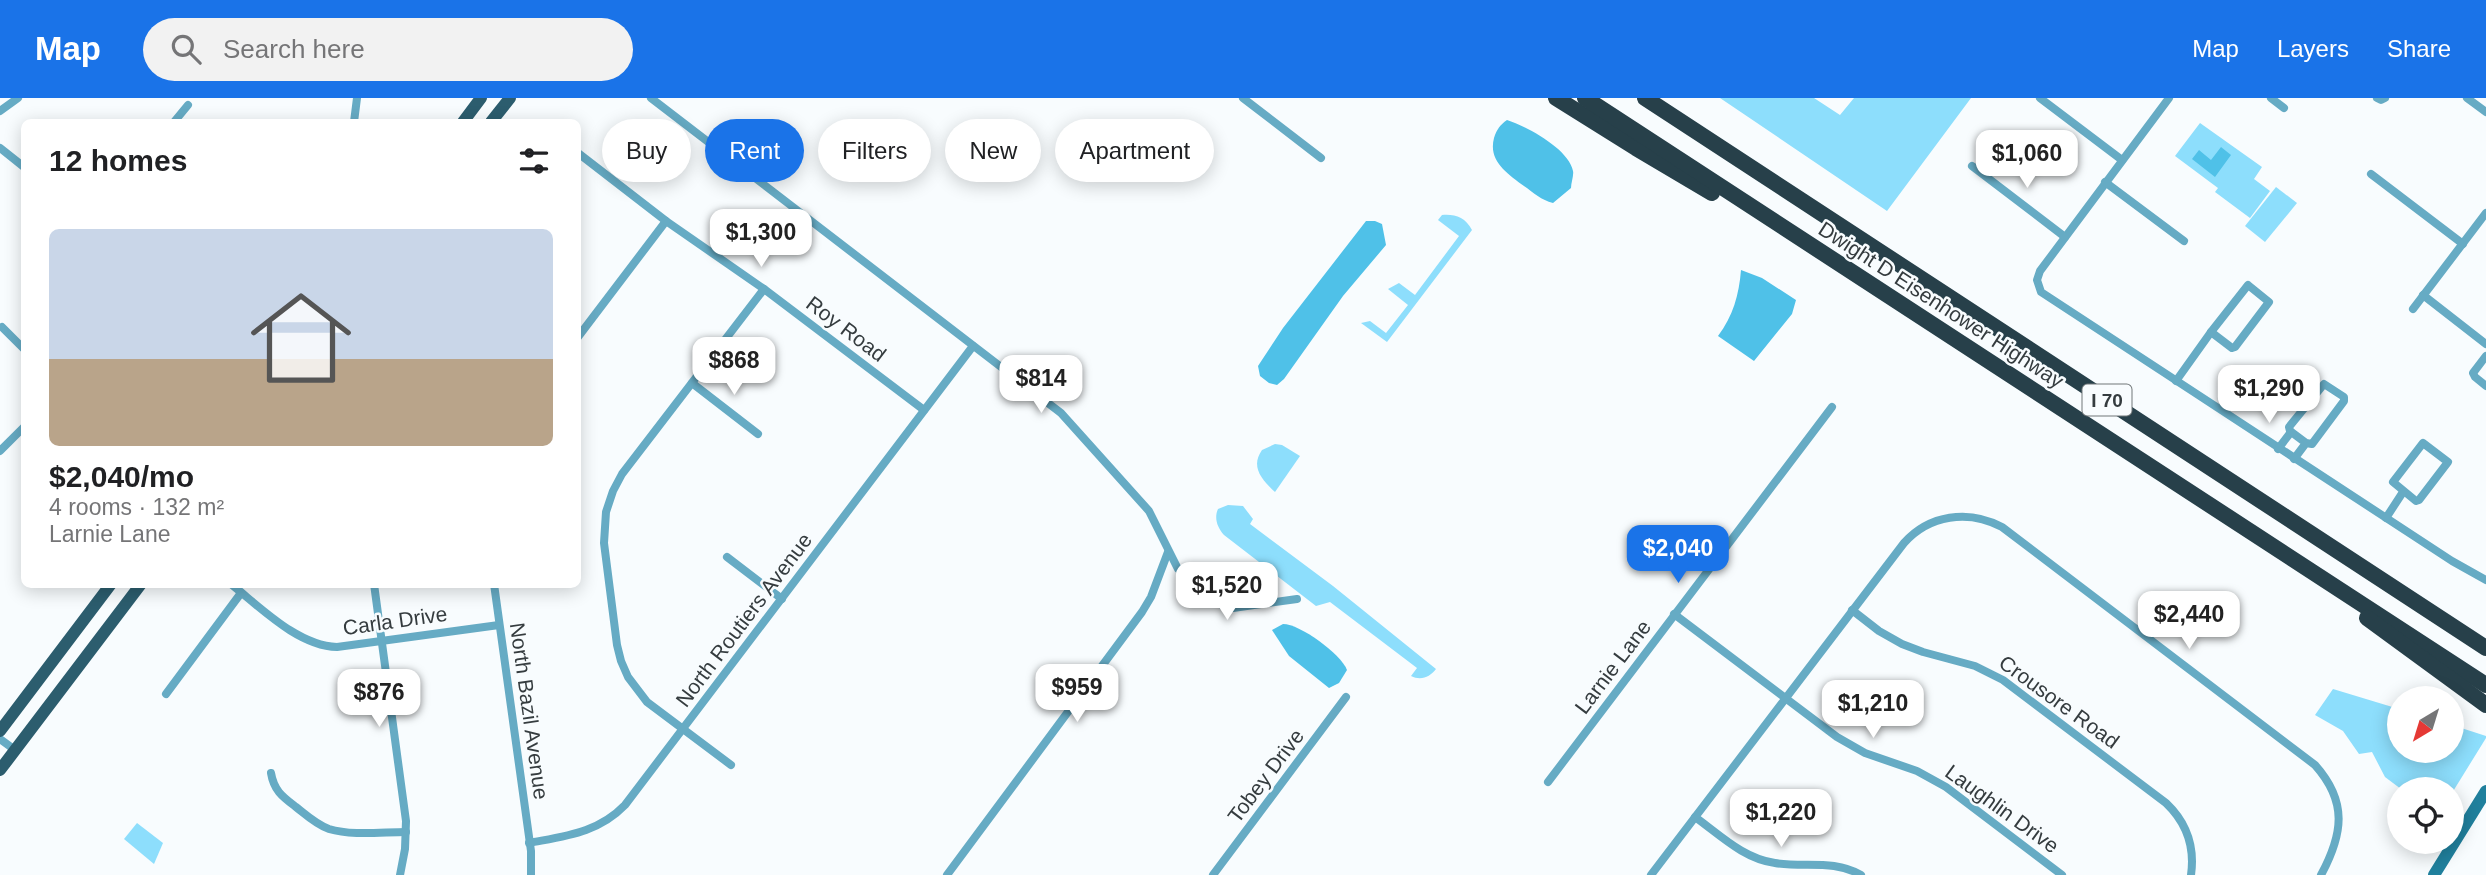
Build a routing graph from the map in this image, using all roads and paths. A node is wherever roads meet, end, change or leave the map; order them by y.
1 (18, 98) edge
2 (357, 98) edge
3 (481, 98) edge
4 (510, 98) edge
5 (1243, 98) edge
6 (1556, 98) edge
7 (1585, 98) edge
8 (1645, 98) edge
9 (1655, 98) edge
10 (2040, 98) edge
11 (2169, 98) edge
12 (2271, 98) edge
13 (2376, 98) edge
14 (2385, 98) edge
15 (2467, 98) edge
16 (658, 100) edge
17 (188, 105) dead end
18 (2284, 108) dead end
19 (0, 111) edge
20 (2486, 112) edge
21 (176, 119) edge
22 (354, 119) edge
23 (465, 119) edge
24 (493, 119) edge
25 (0, 148) edge
26 (1729, 152) junction
27 (581, 155) edge
28 (1321, 158) dead end
29 (2122, 160) junction
30 (21, 165) edge
31 (1972, 166) dead end
32 (2371, 174) dead end
33 (2105, 182) junction
34 (2486, 213) edge
35 (666, 221) junction
36 (2065, 237) junction
37 (2184, 241) dead end
38 (2463, 244) junction
39 (1874, 286) junction
40 (764, 289) junction
41 (2423, 295) junction
42 (2413, 309) dead end
43 (2, 327) dead end
44 (2211, 332) junction
45 (581, 333) edge
46 (2486, 344) edge
47 (21, 346) edge
48 (973, 346) junction
49 (2486, 356) edge
50 (2176, 381) junction
51 (692, 383) junction
52 (2486, 386) edge
53 (1832, 407) dead end
54 (924, 410) junction
55 (21, 430) edge
56 (2291, 432) junction
57 (758, 434) dead end
58 (2306, 443) junction
59 (2278, 449) junction
60 (0, 452) edge
61 (2294, 459) junction
62 (2403, 492) junction
63 (2386, 518) junction
64 (2282, 551) junction
65 (1168, 552) junction
66 (727, 557) dead end
67 (2486, 580) edge
68 (108, 588) edge
69 (138, 588) edge
70 (235, 588) edge
71 (374, 588) edge
72 (494, 588) edge
73 (241, 593) junction
74 (782, 598) junction
75 (1297, 599) dead end
76 (1852, 610) junction
77 (1674, 614) junction
78 (499, 625) junction
79 (381, 640) junction
80 (2486, 648) edge
81 (2486, 684) edge
82 (166, 694) dead end
83 (1346, 697) dead end
84 (1786, 698) junction
85 (2486, 705) edge
86 (683, 730) junction
87 (0, 731) edge
88 (0, 739) edge
89 (15, 750) junction
90 (731, 765) dead end
91 (0, 770) edge
92 (271, 773) dead end
93 (1548, 782) dead end
94 (2486, 791) edge
95 (1695, 817) junction
96 (406, 832) junction
97 (529, 843) junction
98 (400, 875) edge
99 (531, 875) edge
100 (947, 875) edge
101 (1213, 875) edge
102 (1651, 875) edge
103 (1861, 875) edge
104 (2062, 875) edge
105 (2191, 875) edge
106 (2321, 875) edge
107 (2434, 875) edge

1 - 19 street
2 - 22 street
3 - 23 main road
4 - 24 main road
5 - 28 street
6 - 39 highway
7 - 39 highway, Dwight D Eisenhower Highway / I 70
8 - 26 highway, Dwight D Eisenhower Highway / I 70
9 - 26 highway
10 - 29 street
11 - 29 street
12 - 18 street
13 - 14 street
15 - 20 street
16 - 48 street
17 - 21 street
25 - 30 street
26 - 80 highway, Dwight D Eisenhower Highway / I 70
27 - 35 street, Roy Road
29 - 33 street
31 - 36 street
32 - 38 street
33 - 36 street
33 - 37 street
34 - 38 street
35 - 40 street, Roy Road
35 - 45 street
36 - 50 street
38 - 41 street
39 - 64 highway, Dwight D Eisenhower Highway / I 70
40 - 51 street
40 - 54 street, Roy Road
41 - 42 street
41 - 46 street
43 - 47 street
44 - 44 street
44 - 50 street
48 - 54 street, North Routiers Avenue
48 - 65 street
49 - 52 street
50 - 59 street
51 - 57 street
51 - 86 street
53 - 77 street, Larnie Lane
54 - 74 street, North Routiers Avenue
55 - 60 street
56 - 58 street
56 - 58 street
56 - 59 street
58 - 61 street
59 - 61 street
61 - 63 street
62 - 62 street
62 - 63 street
63 - 67 street
64 - 81 highway, Dwight D Eisenhower Highway / I 70
64 - 85 highway
65 - 75 street
65 - 100 street
66 - 74 street
68 - 87 main road
69 - 89 main road
70 - 73 street, Carla Drive
71 - 79 street
72 - 78 street, North Bazil Avenue
73 - 79 street, Carla Drive
73 - 82 street
74 - 86 street, North Routiers Avenue
76 - 84 street
76 - 105 street, Crousore Road
76 - 106 street
77 - 84 street, Laughlin Drive
77 - 93 street, Larnie Lane
78 - 79 street, Carla Drive
78 - 97 street, North Bazil Avenue
79 - 96 street
83 - 101 street, Tobey Drive
84 - 95 street
84 - 104 street, Laughlin Drive
86 - 90 street
86 - 97 street, North Routiers Avenue
88 - 89 street
89 - 91 main road
92 - 96 street
94 - 107 main road
95 - 102 street
95 - 103 street
96 - 98 street
97 - 99 street

